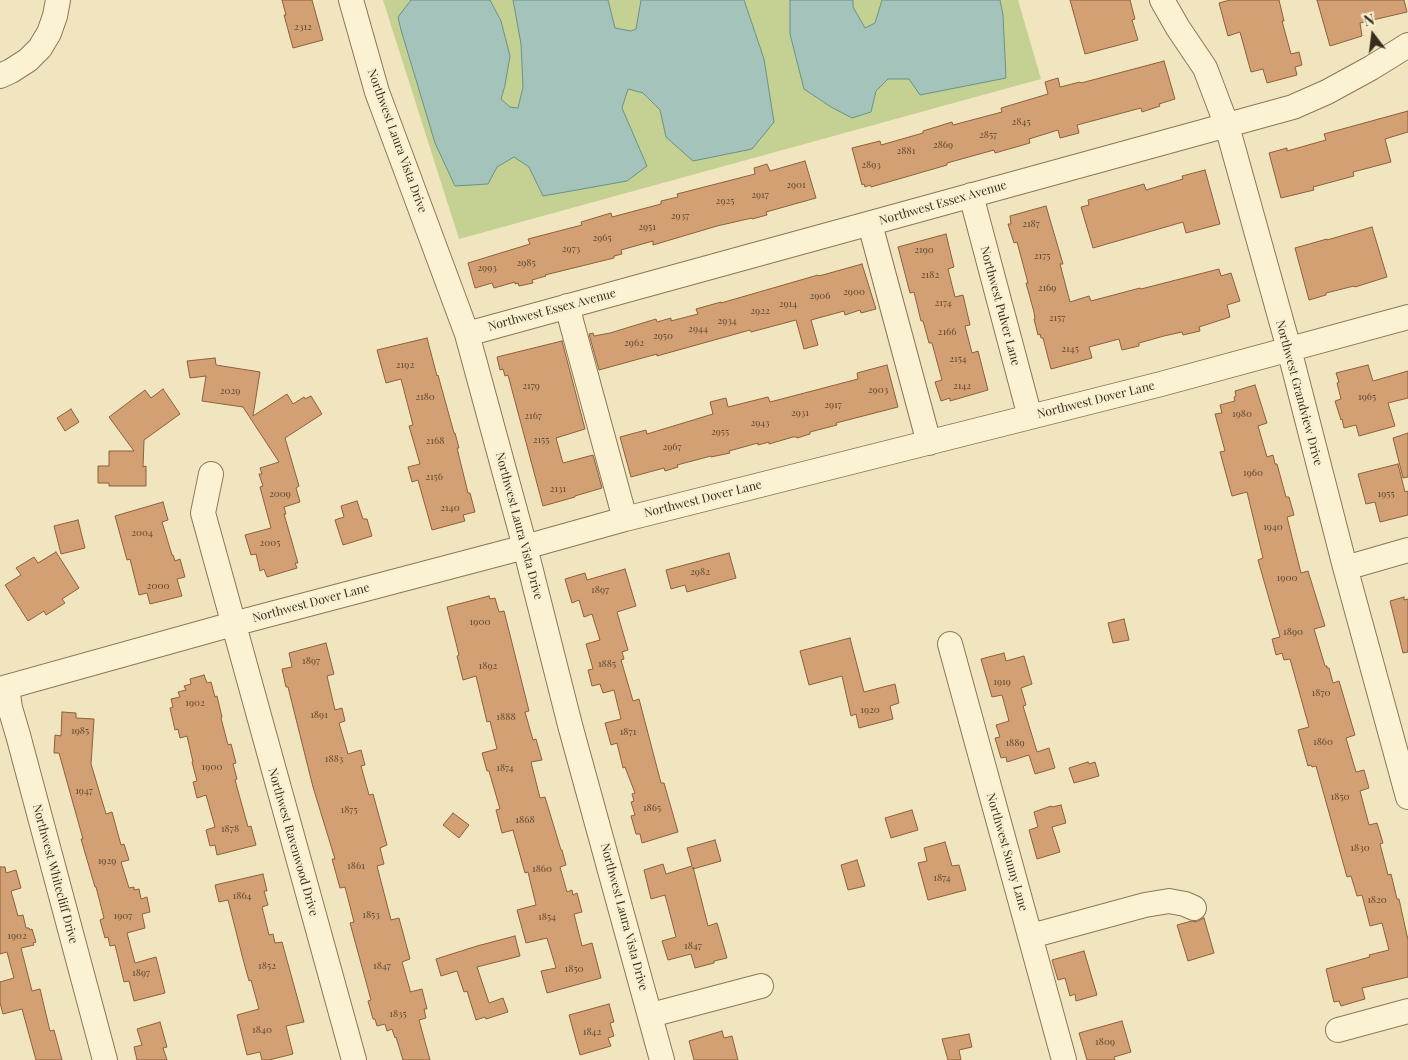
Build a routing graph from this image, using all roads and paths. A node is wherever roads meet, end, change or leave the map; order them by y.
1 (58, 0) edge
2 (351, 0) edge
3 (1162, 0) edge
4 (1408, 45) edge
5 (0, 76) edge
6 (1227, 126) junction
7 (971, 196) junction
8 (870, 224) junction
9 (567, 306) junction
10 (1408, 317) edge
11 (467, 334) junction
12 (1288, 349) junction
13 (1030, 417) junction
14 (929, 443) junction
15 (211, 474) dead end
16 (625, 519) junction
17 (525, 547) junction
18 (1408, 550) edge
19 (1345, 567) junction
20 (233, 624) junction
21 (950, 644) dead end
22 (3, 688) edge
23 (1408, 797) edge
24 (1194, 908) dead end
25 (1031, 936) junction
26 (762, 986) dead end
27 (1408, 1011) edge
28 (651, 1015) junction
29 (1338, 1030) dead end
30 (105, 1060) edge
31 (354, 1060) edge
32 (662, 1060) edge
33 (1064, 1060) edge

1 - 5 street
2 - 11 street, Northwest Laura Vista Drive
3 - 6 street, Northwest Grandview Drive
4 - 6 street, Northwest Essex Avenue
6 - 7 street, Northwest Essex Avenue
6 - 12 street, Northwest Grandview Drive
7 - 8 street, Northwest Essex Avenue
7 - 13 street, Northwest Pulver Lane
8 - 9 street, Northwest Essex Avenue
8 - 14 street
9 - 11 street, Northwest Essex Avenue
9 - 16 street
10 - 12 street, Northwest Dover Lane
11 - 17 street, Northwest Laura Vista Drive
12 - 13 street, Northwest Dover Lane
12 - 19 street, Northwest Grandview Drive
13 - 14 street, Northwest Dover Lane
14 - 16 street, Northwest Dover Lane
15 - 20 street, Northwest Ravenwood Drive
16 - 17 street, Northwest Dover Lane
17 - 20 street, Northwest Dover Lane
17 - 28 street, Northwest Laura Vista Drive
18 - 19 street
19 - 23 street, Northwest Grandview Drive
20 - 22 street, Northwest Dover Lane
20 - 31 street, Northwest Ravenwood Drive
21 - 25 street, Northwest Sunny Lane
22 - 30 street, Northwest Whitecliff Drive
24 - 25 street
25 - 33 street, Northwest Sunny Lane
26 - 28 street
27 - 29 street
28 - 32 street, Northwest Laura Vista Drive

